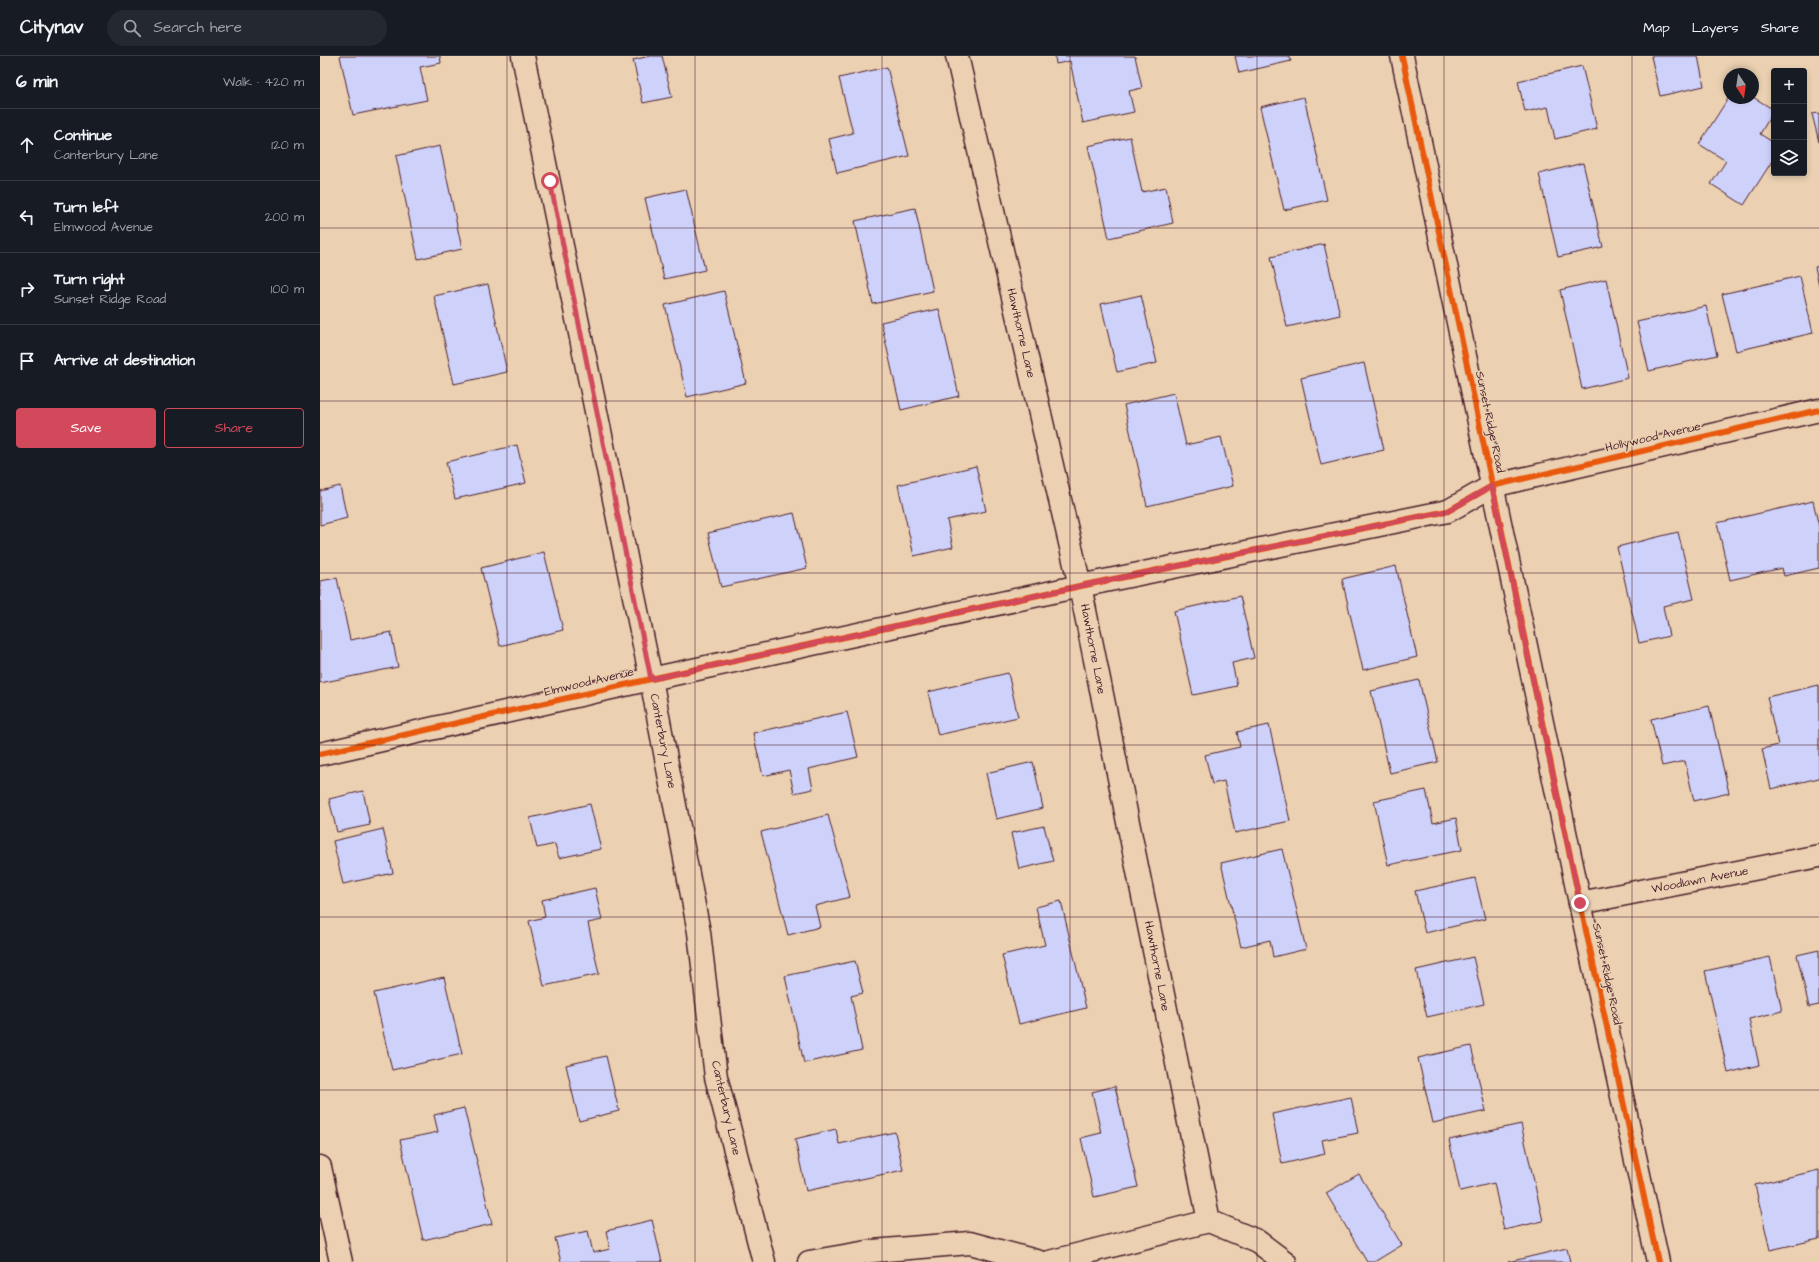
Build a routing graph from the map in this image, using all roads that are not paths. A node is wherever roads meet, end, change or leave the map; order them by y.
1 (524, 56) edge
2 (957, 56) edge
3 (1402, 56) edge
4 (1819, 410) edge
5 (1492, 486) junction
6 (1080, 586) junction
7 (651, 679) junction
8 (320, 754) edge
9 (1819, 856) edge
10 (1580, 903) junction
11 (320, 1167) edge
12 (1209, 1221) junction
13 (341, 1262) edge
14 (764, 1262) edge
15 (809, 1262) edge
16 (1040, 1262) edge
17 (1049, 1262) edge
18 (1285, 1262) edge
19 (1658, 1262) edge

1 - 7 street, Canterbury Lane
2 - 6 street, Hawthorne Lane
3 - 5 street, Sunset Ridge Road
4 - 5 street, Hollywood Avenue
5 - 6 street, Elmwood Avenue
5 - 10 street, Sunset Ridge Road
6 - 7 street, Elmwood Avenue
6 - 12 street, Hawthorne Lane
7 - 8 street, Elmwood Avenue
7 - 14 street, Canterbury Lane
9 - 10 street, Woodlawn Avenue
10 - 19 street, Sunset Ridge Road
11 - 13 street
12 - 17 street
12 - 18 street
15 - 16 street

